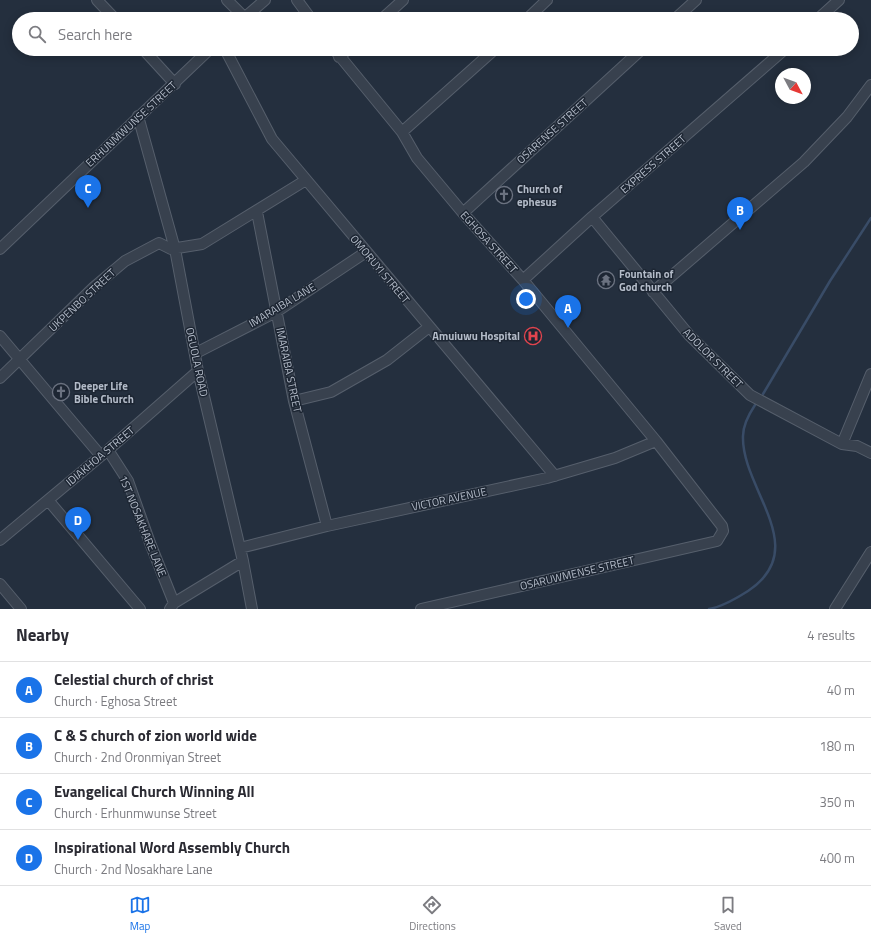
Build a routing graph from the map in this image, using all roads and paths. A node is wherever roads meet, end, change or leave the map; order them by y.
1 (97, 0) edge
2 (227, 0) edge
3 (264, 0) edge
4 (297, 0) edge
5 (404, 0) edge
6 (547, 0) edge
7 (696, 0) edge
8 (839, 0) edge
9 (108, 12) edge
10 (238, 12) edge
11 (251, 12) edge
12 (306, 12) edge
13 (390, 12) edge
14 (534, 12) edge
15 (683, 12) edge
16 (826, 12) edge
17 (149, 56) edge
18 (203, 56) edge
19 (229, 56) edge
20 (339, 56) edge
21 (486, 56) edge
22 (634, 56) edge
23 (777, 56) edge
24 (175, 84) junction
25 (871, 85) edge
26 (138, 116) junction
27 (402, 132) junction
28 (306, 180) junction
29 (257, 212) junction
30 (463, 213) junction
31 (592, 217) junction
32 (0, 249) edge
33 (175, 249) junction
34 (366, 252) junction
35 (523, 280) junction
36 (653, 292) junction
37 (276, 312) junction
38 (428, 326) junction
39 (0, 336) edge
40 (196, 353) junction
41 (20, 358) junction
42 (198, 371) junction
43 (871, 374) edge
44 (0, 378) edge
45 (294, 402) junction
46 (656, 441) junction
47 (842, 444) junction
48 (104, 453) junction
49 (871, 453) edge
50 (555, 476) junction
51 (48, 500) junction
52 (327, 526) junction
53 (722, 526) joint
54 (0, 540) edge
55 (240, 548) junction
56 (871, 552) edge
57 (242, 561) junction
58 (0, 584) edge
59 (172, 606) edge
60 (22, 609) edge
61 (140, 609) edge
62 (252, 609) edge
63 (421, 609) edge
64 (835, 609) edge

1 - 9 street
2 - 10 street
3 - 11 street
4 - 12 street
5 - 13 street
6 - 14 street
7 - 15 street
8 - 16 street
17 - 24 street
18 - 24 street, ERHUNMWUNSE STREET
19 - 28 street, OMORUYI STREET
20 - 27 street, EGHOSA STREET
21 - 27 street
22 - 30 street, OSARENSE STREET
23 - 31 street, EXPRESS STREET
24 - 26 street, ERHUNMWUNSE STREET
25 - 36 street
26 - 32 street, ERHUNMWUNSE STREET
26 - 33 street, OGUOLA ROAD
27 - 30 street, EGHOSA STREET
28 - 29 street
28 - 34 street, OMORUYI STREET
29 - 33 street
29 - 37 street, IMARAIBA STREET
30 - 35 street, EGHOSA STREET
31 - 35 street, EXPRESS STREET
31 - 36 street, ADOLOR STREET
33 - 40 street, OGUOLA ROAD
33 - 41 street, UKPENBO STREET
34 - 37 street, IMARAIBA LANE
34 - 38 street, OMORUYI STREET
35 - 46 street, EGHOSA STREET
36 - 47 street, ADOLOR STREET
37 - 40 street, IMARAIBA LANE
37 - 45 street, IMARAIBA STREET
38 - 45 street
38 - 50 street, OMORUYI STREET
39 - 41 street, 1ST NOSAKHARE LANE
40 - 42 street, OGUOLA ROAD
41 - 44 street, UKPENBO STREET
41 - 48 street, 1ST NOSAKHARE LANE
42 - 48 street, IDIAKHOA STREET
42 - 55 street, OGUOLA ROAD
43 - 47 street
45 - 52 street, IMARAIBA STREET
46 - 50 street, VICTOR AVENUE
46 - 53 street, EGHOSA STREET
47 - 49 street, ADOLOR STREET
48 - 51 street, IDIAKHOA STREET
48 - 59 street, 1ST NOSAKHARE LANE
50 - 52 street, VICTOR AVENUE
51 - 54 street, IDIAKHOA STREET
51 - 61 street
52 - 55 street, VICTOR AVENUE
53 - 63 street, OSARUWMENSE STREET
55 - 57 street, OGUOLA ROAD
56 - 64 street
57 - 59 street
57 - 62 street, OGUOLA ROAD
58 - 60 street

